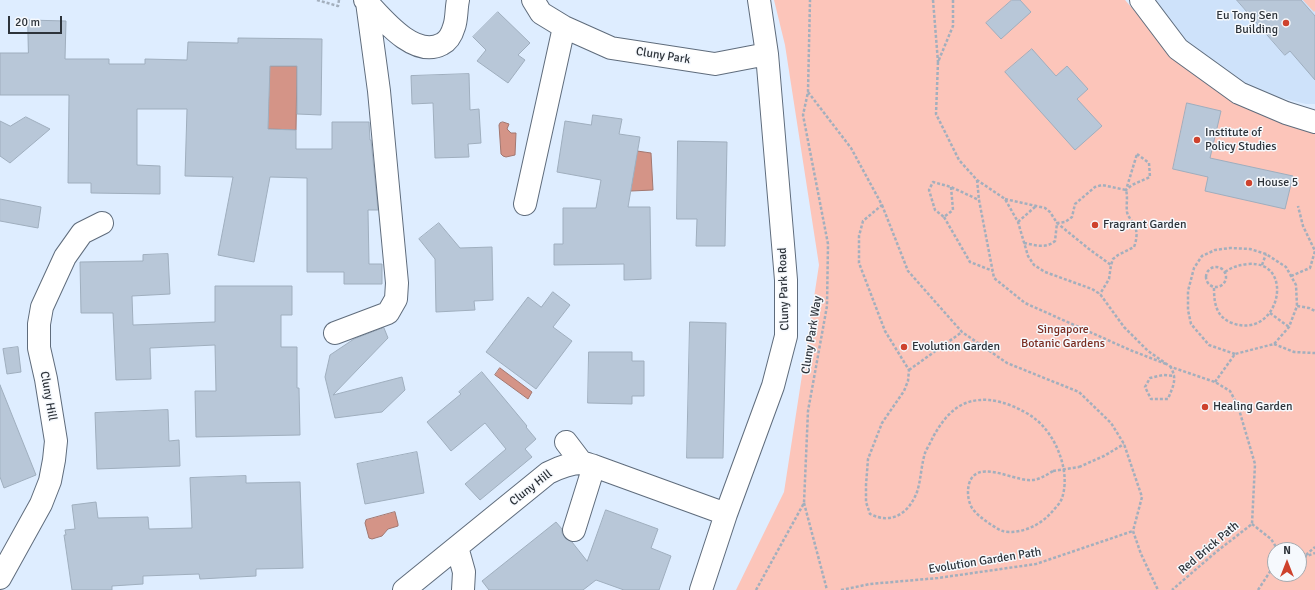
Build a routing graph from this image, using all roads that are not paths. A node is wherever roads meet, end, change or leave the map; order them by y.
1 (458, 0) edge
2 (533, 0) edge
3 (759, 0) edge
4 (1140, 0) edge
5 (366, 1) edge
6 (564, 26) junction
7 (767, 54) junction
8 (1315, 122) edge
9 (525, 204) dead end
10 (102, 223) dead end
11 (335, 333) dead end
12 (566, 442) dead end
13 (588, 465) junction
14 (726, 514) junction
15 (574, 530) dead end
16 (457, 547) junction
17 (0, 578) edge
18 (404, 590) edge
19 (463, 590) edge
20 (701, 590) edge

1 - 5 street
2 - 6 street, Cluny Park
3 - 7 street, Cluny Park Road
4 - 8 street
5 - 11 street
6 - 7 street, Cluny Park
6 - 9 street
7 - 14 street, Cluny Park Road
10 - 17 street, Cluny Hill
12 - 13 street
13 - 14 street
13 - 15 street
13 - 16 street, Cluny Hill
14 - 20 street, Cluny Park Road
16 - 18 street, Cluny Hill
16 - 19 street

